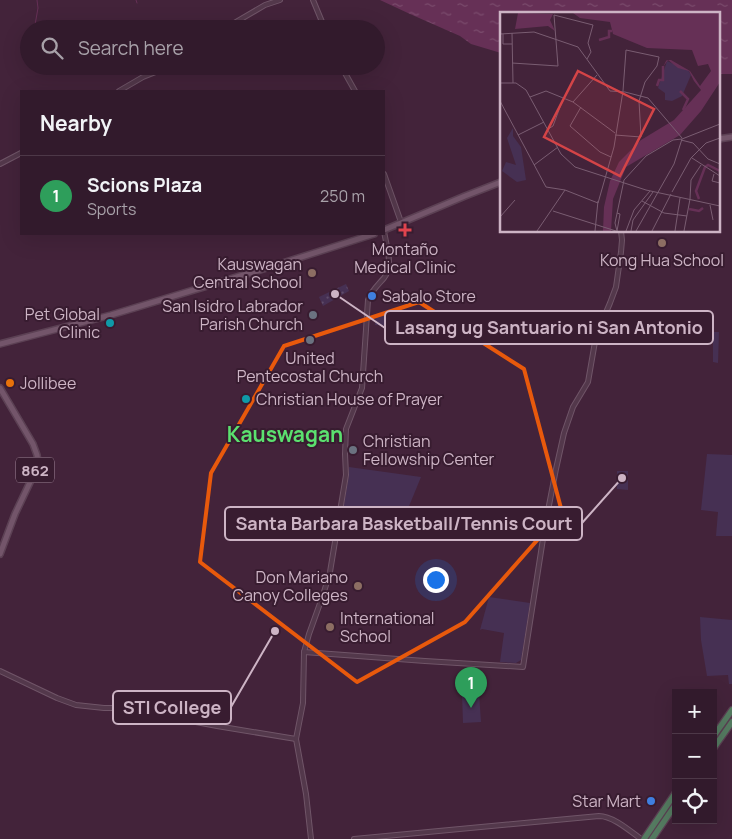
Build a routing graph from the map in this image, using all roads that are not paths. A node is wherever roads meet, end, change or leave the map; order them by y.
1 (280, 0) edge
2 (313, 0) edge
3 (239, 20) edge
4 (321, 20) edge
5 (148, 75) edge
6 (346, 75) edge
7 (122, 90) edge
8 (354, 90) edge
9 (20, 154) edge
10 (0, 164) edge
11 (385, 177) edge
12 (500, 182) edge
13 (401, 222) junction
14 (385, 230) edge
15 (622, 232) edge
16 (371, 235) edge
17 (385, 235) edge
18 (0, 344) edge
19 (0, 388) edge
20 (0, 554) edge
21 (304, 652) junction
22 (0, 672) edge
23 (732, 710) edge
24 (732, 722) edge
25 (715, 734) edge
26 (296, 739) junction
27 (717, 743) edge
28 (672, 798) edge
29 (672, 810) edge
30 (311, 839) edge
31 (354, 839) edge
32 (643, 839) edge
33 (652, 839) edge

1 - 3 street
2 - 4 street
5 - 7 street
6 - 8 street
9 - 10 street
11 - 13 street
12 - 13 main road
13 - 14 main road
15 - 21 street
16 - 18 main road
17 - 21 street
19 - 20 main road, 862
21 - 26 street
22 - 26 street
23 - 25 highway
24 - 27 highway
26 - 30 street
28 - 32 highway
29 - 33 highway
31 - 32 street

